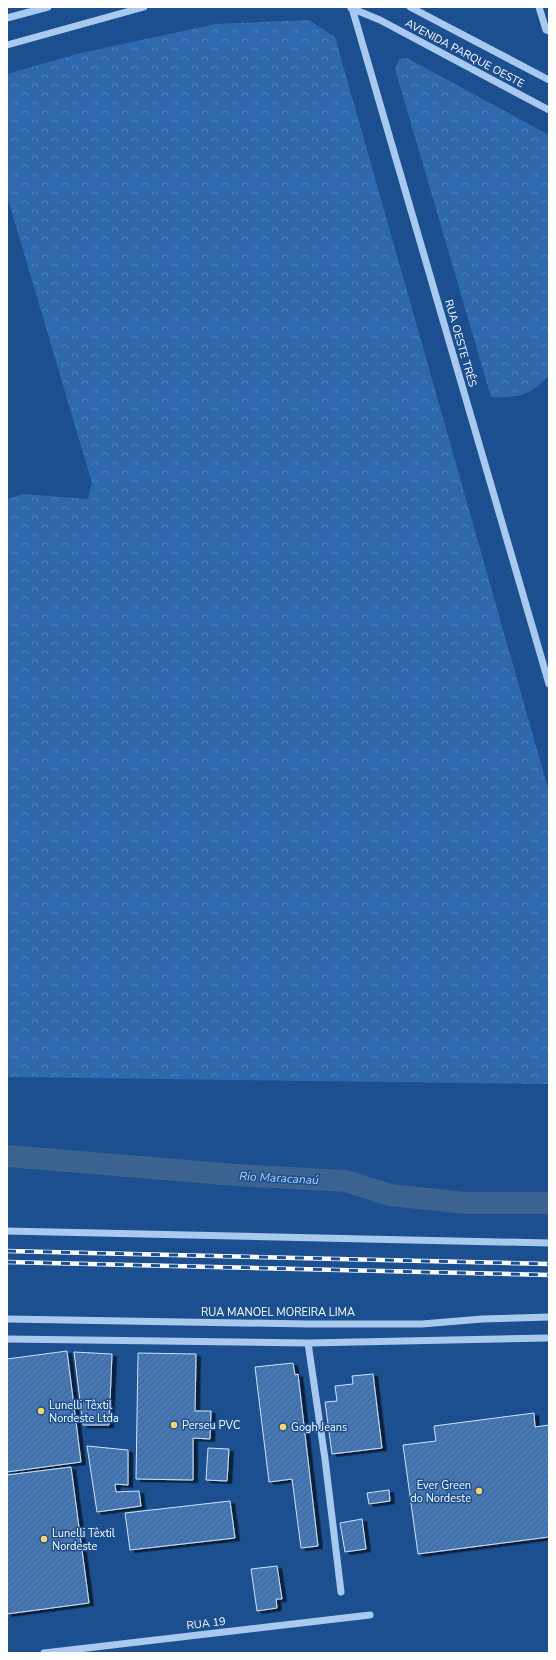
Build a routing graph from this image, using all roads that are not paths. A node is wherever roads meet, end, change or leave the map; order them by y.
1 (48, 7) edge
2 (144, 7) edge
3 (410, 7) edge
4 (539, 7) edge
5 (350, 8) edge
6 (7, 18) edge
7 (549, 31) edge
8 (7, 45) edge
9 (549, 80) edge
10 (549, 110) edge
11 (549, 684) edge
12 (7, 1231) edge
13 (549, 1243) edge
14 (549, 1318) edge
15 (7, 1319) edge
16 (549, 1338) edge
17 (7, 1339) edge
18 (308, 1343) junction
19 (341, 1592) dead end
20 (370, 1615) dead end
21 (44, 1653) edge

1 - 6 street
2 - 8 street
3 - 9 street, AVENIDA PARQUE OESTE
4 - 7 street
5 - 10 street, AVENIDA PARQUE OESTE
5 - 11 street, RUA OESTE TRÊS
12 - 13 street
14 - 15 street, RUA MANOEL MOREIRA LIMA
16 - 18 street
17 - 18 street
18 - 19 street
20 - 21 street, RUA 19

